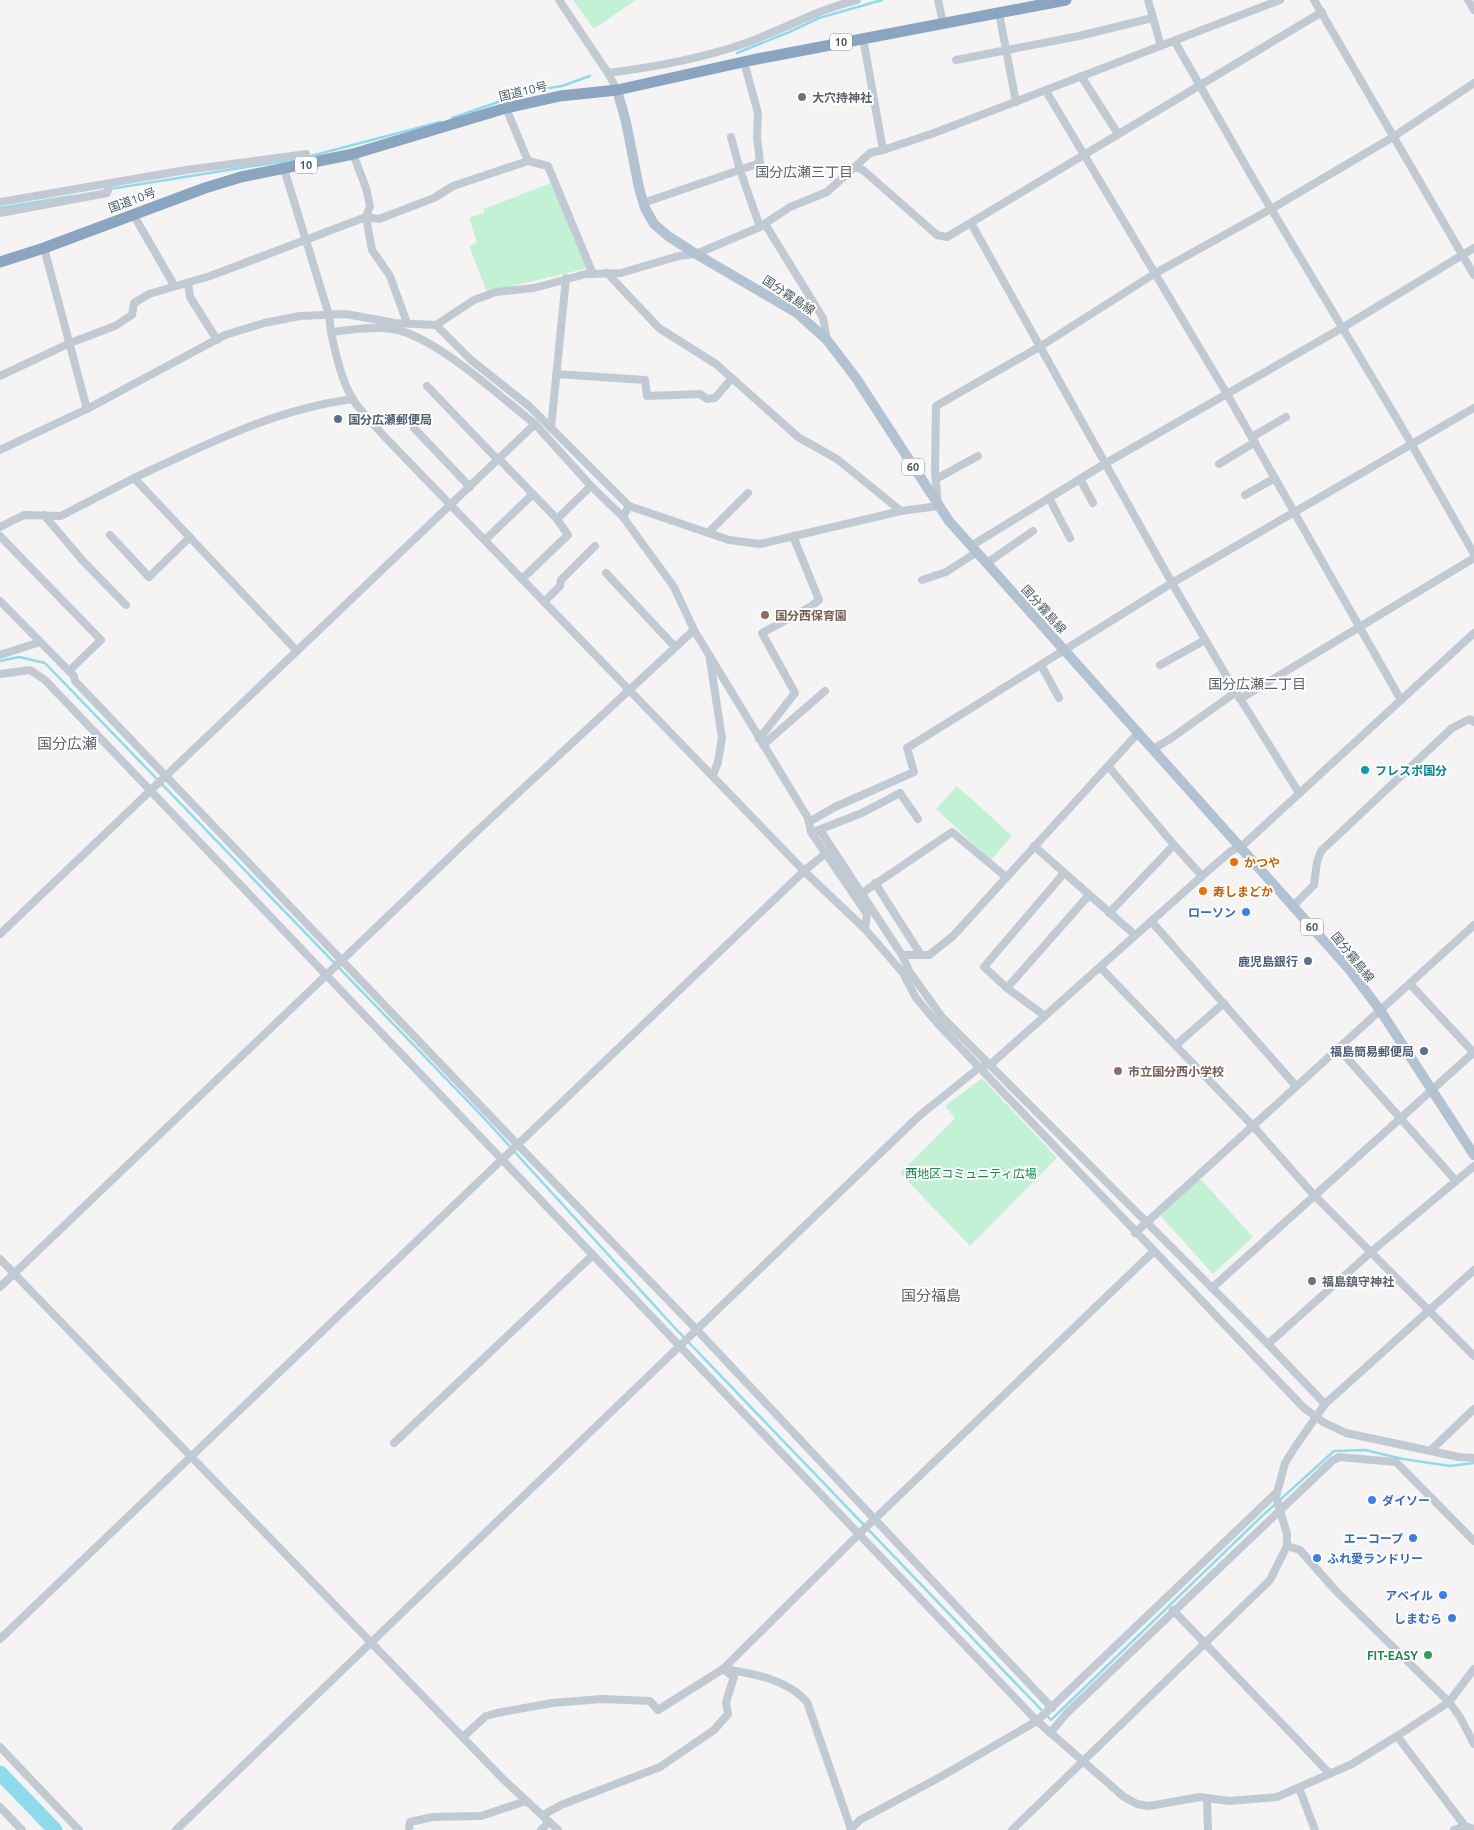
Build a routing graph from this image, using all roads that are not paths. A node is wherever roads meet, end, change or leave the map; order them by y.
1 (558, 0) edge
2 (857, 0) edge
3 (938, 0) edge
4 (1066, 0) edge
5 (1148, 0) edge
6 (1280, 0) edge
7 (1314, 0) edge
8 (1468, 0) edge
9 (1474, 10) edge
10 (1322, 12) junction
11 (999, 13) junction
12 (1152, 18) junction
13 (943, 23) junction
14 (863, 38) junction
15 (1175, 42) junction
16 (1161, 46) junction
17 (1005, 49) junction
18 (724, 50) junction
19 (956, 60) dead end
20 (744, 62) junction
21 (726, 66) junction
22 (608, 73) junction
23 (1082, 76) junction
24 (1474, 83) edge
25 (1201, 86) junction
26 (617, 90) junction
27 (1046, 91) junction
28 (1016, 102) junction
29 (506, 108) junction
30 (1118, 134) junction
31 (731, 137) dead end
32 (1393, 137) junction
33 (883, 150) junction
34 (353, 154) junction
35 (1083, 154) junction
36 (309, 158) junction
37 (528, 161) junction
38 (855, 167) junction
39 (284, 169) junction
40 (740, 170) junction
41 (110, 184) junction
42 (0, 202) edge
43 (643, 203) junction
44 (1271, 209) junction
45 (0, 213) edge
46 (133, 214) junction
47 (366, 217) junction
48 (971, 223) junction
49 (763, 225) junction
50 (306, 239) junction
51 (44, 248) junction
52 (1474, 248) edge
53 (696, 254) junction
54 (1462, 255) junction
55 (0, 262) edge
56 (607, 273) junction
57 (593, 274) junction
58 (1154, 274) junction
59 (1474, 275) edge
60 (566, 278) junction
61 (188, 283) junction
62 (174, 285) junction
63 (329, 315) junction
64 (407, 323) junction
65 (436, 326) junction
66 (1342, 328) junction
67 (331, 332) junction
68 (217, 340) junction
69 (827, 340) junction
70 (70, 343) junction
71 (1041, 346) junction
72 (556, 374) junction
73 (0, 376) edge
74 (732, 378) junction
75 (427, 386) dead end
76 (1227, 394) junction
77 (353, 399) junction
78 (1474, 408) edge
79 (87, 409) junction
80 (1286, 417) dead end
81 (535, 424) junction
82 (414, 428) dead end
83 (551, 428) junction
84 (1253, 440) junction
85 (1411, 444) junction
86 (0, 450) edge
87 (978, 456) dead end
88 (499, 460) junction
89 (1106, 463) junction
90 (1219, 464) dead end
91 (134, 478) junction
92 (1276, 478) junction
93 (936, 479) junction
94 (1080, 479) junction
95 (470, 486) junction
96 (591, 486) junction
97 (748, 493) dead end
98 (533, 494) junction
99 (1245, 495) dead end
100 (1049, 498) junction
101 (1093, 503) dead end
102 (451, 504) junction
103 (629, 506) junction
104 (938, 506) junction
105 (901, 512) junction
106 (1295, 512) junction
107 (44, 515) junction
108 (623, 517) junction
109 (557, 519) junction
110 (0, 527) edge
111 (1033, 531) dead end
112 (708, 533) junction
113 (110, 535) dead end
114 (0, 536) edge
115 (793, 536) junction
116 (190, 537) junction
117 (1070, 538) dead end
118 (485, 540) junction
119 (595, 546) dead end
120 (974, 549) junction
121 (1474, 554) edge
122 (1474, 558) edge
123 (987, 563) junction
124 (606, 573) dead end
125 (522, 579) junction
126 (922, 580) dead end
127 (1172, 583) junction
128 (0, 600) edge
129 (544, 602) junction
130 (126, 605) dead end
131 (1360, 628) junction
132 (694, 630) junction
133 (1474, 633) edge
134 (1206, 640) junction
135 (40, 642) junction
136 (706, 647) junction
137 (674, 648) junction
138 (296, 650) junction
139 (1065, 651) junction
140 (0, 655) edge
141 (1041, 665) junction
142 (1160, 665) dead end
143 (70, 672) junction
144 (0, 674) edge
145 (628, 690) junction
146 (825, 691) dead end
147 (1059, 698) dead end
148 (1240, 699) junction
149 (1401, 700) junction
150 (1474, 722) edge
151 (1139, 732) junction
152 (761, 742) junction
153 (1153, 748) junction
154 (1108, 766) junction
155 (713, 775) junction
156 (164, 777) junction
157 (152, 790) junction
158 (1299, 793) junction
159 (918, 819) dead end
160 (809, 822) junction
161 (820, 830) junction
162 (811, 832) junction
163 (1174, 845) junction
164 (1034, 846) junction
165 (1242, 846) junction
166 (826, 853) junction
167 (804, 871) junction
168 (1064, 873) junction
169 (1202, 876) junction
170 (1006, 877) junction
171 (875, 883) junction
172 (862, 893) junction
173 (1090, 895) junction
174 (1294, 906) junction
175 (870, 912) junction
176 (1109, 912) junction
177 (1151, 921) junction
178 (1474, 925) edge
179 (865, 929) junction
180 (0, 934) edge
181 (1135, 935) junction
182 (902, 955) junction
183 (920, 955) junction
184 (340, 963) junction
185 (1100, 967) junction
186 (906, 972) junction
187 (328, 974) junction
188 (1410, 984) junction
189 (1007, 988) junction
190 (1224, 1003) junction
191 (1380, 1010) junction
192 (1045, 1016) junction
193 (1176, 1045) junction
194 (1339, 1049) junction
195 (1474, 1053) edge
196 (991, 1064) junction
197 (980, 1067) junction
198 (1296, 1086) junction
199 (1432, 1090) junction
200 (1402, 1118) junction
201 (1253, 1126) junction
202 (517, 1146) junction
203 (1474, 1155) edge
204 (505, 1158) junction
205 (1474, 1166) edge
206 (1456, 1181) junction
207 (1313, 1194) junction
208 (1147, 1222) junction
209 (1135, 1233) junction
210 (1154, 1252) junction
211 (1370, 1252) junction
212 (593, 1255) junction
213 (0, 1259) edge
214 (1474, 1270) edge
215 (14, 1274) junction
216 (0, 1287) edge
217 (1212, 1288) junction
218 (1430, 1310) junction
219 (695, 1331) junction
220 (1268, 1344) junction
221 (680, 1346) junction
222 (1474, 1356) edge
223 (1325, 1404) junction
224 (1474, 1409) edge
225 (1315, 1416) junction
226 (394, 1443) dead end
227 (1431, 1450) junction
228 (192, 1456) junction
229 (1474, 1458) edge
230 (1276, 1495) junction
231 (1279, 1510) junction
232 (873, 1520) junction
233 (861, 1532) junction
234 (1474, 1541) edge
235 (1287, 1546) junction
236 (1173, 1610) junction
237 (0, 1639) edge
238 (371, 1641) junction
239 (1206, 1643) junction
240 (723, 1669) junction
241 (1474, 1669) edge
242 (1448, 1702) junction
243 (1052, 1708) junction
244 (1038, 1721) junction
245 (1050, 1733) junction
246 (1398, 1736) junction
247 (463, 1737) junction
248 (1473, 1739) edge
249 (0, 1747) edge
250 (1082, 1762) junction
251 (1330, 1774) junction
252 (1299, 1788) junction
253 (1207, 1800) junction
254 (526, 1801) junction
255 (0, 1807) edge
256 (543, 1815) junction
257 (549, 1822) junction
258 (1465, 1826) junction
259 (1474, 1829) edge
260 (22, 1830) edge
261 (79, 1830) edge
262 (176, 1830) edge
263 (409, 1830) edge
264 (541, 1830) edge
265 (558, 1830) edge
266 (851, 1830) edge
267 (1012, 1830) edge
268 (1208, 1830) edge
269 (1315, 1830) edge
270 (1454, 1830) edge

1 - 22 street
2 - 18 street
3 - 13 street
4 - 11 highway, 国道10号 / 10
5 - 12 street
6 - 15 street
7 - 10 street
8 - 9 street
10 - 25 street
10 - 32 street
11 - 13 highway, 国道10号 / 10
11 - 17 street
12 - 16 street
12 - 17 street
13 - 14 highway, 国道10号 / 10
14 - 20 highway, 国道10号 / 10
14 - 33 street
15 - 16 street
15 - 25 street
16 - 23 street
17 - 19 street
17 - 28 street
18 - 21 street
18 - 22 street
20 - 21 highway, 国道10号 / 10
20 - 40 street
21 - 26 highway, 国道10号 / 10
22 - 26 street
23 - 27 street
23 - 30 street
24 - 32 street
25 - 30 street
25 - 44 street
26 - 29 highway, 国道10号 / 10
26 - 43 main road, 国分霧島線 / 60
27 - 28 street
27 - 35 street
28 - 33 street
29 - 34 highway, 国道10号 / 10
29 - 37 street
30 - 35 street
31 - 40 street
32 - 44 street
32 - 54 street
33 - 38 street
34 - 36 highway, 国道10号 / 10
34 - 47 street
35 - 48 street
35 - 58 street
36 - 39 highway, 国道10号 / 10
36 - 41 street
37 - 47 street
37 - 57 street
38 - 48 street
38 - 49 street
39 - 46 highway, 国道10号 / 10
39 - 50 street
40 - 43 street
40 - 49 street
41 - 42 street
41 - 45 street
43 - 53 main road, 国分霧島線 / 60
44 - 58 street
44 - 66 street
46 - 51 highway, 国道10号 / 10
46 - 62 street
47 - 50 street
47 - 64 street
48 - 71 street
49 - 53 street
49 - 69 street
50 - 61 street
50 - 63 street
51 - 55 highway, 国道10号 / 10
51 - 70 street
52 - 54 street
53 - 56 street
53 - 69 main road, 国分霧島線 / 60
54 - 59 street
54 - 66 street
56 - 57 street
56 - 74 street
57 - 60 street
58 - 71 street
58 - 76 street
60 - 65 street
60 - 72 street
61 - 62 street
61 - 68 street
62 - 70 street
63 - 64 street
63 - 67 street
63 - 68 street
64 - 65 street
65 - 83 street
66 - 76 street
66 - 85 street
67 - 77 street
67 - 81 street
68 - 79 street
69 - 104 main road, 国分霧島線 / 60
70 - 73 street
70 - 79 street
71 - 89 street
71 - 93 street
72 - 74 street
72 - 83 street
74 - 105 street
75 - 88 street
76 - 84 street
76 - 89 street
77 - 91 street
77 - 102 street
78 - 85 street
79 - 86 street
80 - 84 street
81 - 88 street
81 - 96 street
82 - 95 street
83 - 103 street
84 - 90 street
84 - 92 street
85 - 106 street
85 - 121 street
87 - 93 street
88 - 95 street
88 - 98 street
89 - 94 street
89 - 127 street
91 - 107 street
91 - 116 street
92 - 99 street
92 - 106 street
93 - 104 street
94 - 100 street
94 - 101 street
95 - 102 street
96 - 108 street
96 - 109 street
97 - 112 street
98 - 109 street
98 - 118 street
100 - 117 street
100 - 120 street
102 - 118 street
102 - 138 street
103 - 108 street
103 - 112 street
104 - 105 street
104 - 120 main road, 国分霧島線 / 60
105 - 115 street
106 - 127 street
106 - 131 street
107 - 110 street
107 - 130 street
108 - 132 street
109 - 125 street
111 - 123 street
112 - 115 street
113 - 116 street
114 - 143 street
115 - 152 street
116 - 138 street
118 - 125 street
119 - 129 street
120 - 123 main road, 国分霧島線 / 60
120 - 126 street
122 - 131 street
123 - 139 main road, 国分霧島線 / 60
124 - 137 street
125 - 129 street
127 - 134 street
127 - 139 street
128 - 135 street
129 - 145 street
131 - 148 street
131 - 149 street
132 - 136 street
132 - 137 street
133 - 149 street
134 - 142 street
134 - 148 street
135 - 140 street
135 - 143 street
136 - 152 street
136 - 155 street
137 - 145 street
138 - 156 street
139 - 141 street
139 - 151 main road, 国分霧島線 / 60
141 - 147 street
141 - 160 street
143 - 156 street
144 - 157 street
145 - 155 street
145 - 184 street
146 - 152 street
148 - 153 street
148 - 158 street
149 - 158 street
150 - 174 street
151 - 153 main road, 国分霧島線 / 60
151 - 154 street
152 - 160 street
153 - 165 main road, 国分霧島線 / 60
154 - 163 street
154 - 164 street
155 - 167 street
156 - 157 street
156 - 184 street
157 - 180 street
157 - 187 street
158 - 165 street
159 - 161 street
160 - 162 street
161 - 162 street
161 - 172 street
162 - 166 street
163 - 169 street
163 - 176 street
164 - 168 street
164 - 170 street
165 - 169 street
165 - 174 main road, 国分霧島線 / 60
166 - 167 street
166 - 175 street
167 - 179 street
167 - 202 street
168 - 173 street
168 - 189 street
169 - 177 street
170 - 171 street
170 - 183 street
171 - 172 street
171 - 183 street
172 - 175 street
173 - 176 street
173 - 189 street
174 - 191 main road, 国分霧島線 / 60
175 - 179 street
175 - 182 street
176 - 181 street
177 - 181 street
177 - 190 street
178 - 188 street
179 - 186 street
181 - 185 street
182 - 183 street
182 - 186 street
184 - 187 street
184 - 202 street
185 - 192 street
185 - 193 street
186 - 196 street
186 - 197 street
187 - 204 street
187 - 215 street
188 - 191 street
188 - 195 street
189 - 192 street
190 - 193 street
190 - 198 street
191 - 194 street
191 - 199 main road, 国分霧島線 / 60
192 - 196 street
193 - 201 street
194 - 198 street
194 - 200 street
195 - 199 street
196 - 197 street
196 - 208 street
197 - 209 street
197 - 219 street
198 - 201 street
199 - 200 street
199 - 203 main road, 国分霧島線 / 60
200 - 206 street
200 - 207 street
201 - 207 street
201 - 208 street
202 - 204 street
202 - 219 street
204 - 212 street
204 - 228 street
205 - 206 street
206 - 211 street
207 - 211 street
207 - 217 street
208 - 209 street
208 - 217 street
209 - 210 street
210 - 225 street
210 - 232 street
211 - 218 street
211 - 220 street
212 - 221 street
212 - 226 street
213 - 215 street
214 - 218 street
215 - 216 street
215 - 228 street
217 - 220 street
218 - 222 street
218 - 223 street
219 - 221 street
219 - 232 street
220 - 223 street
221 - 233 street
221 - 238 street
223 - 225 street
224 - 227 street
225 - 227 street
225 - 230 street
227 - 229 street
228 - 237 street
228 - 238 street
230 - 231 street
230 - 243 street
231 - 234 street
231 - 235 street
231 - 236 street
232 - 233 street
232 - 243 street
233 - 240 street
233 - 244 street
235 - 239 street
235 - 242 street
236 - 239 street
236 - 245 street
238 - 247 street
238 - 262 street
239 - 250 street
239 - 251 street
240 - 247 street
240 - 256 street
240 - 266 street
241 - 242 street
242 - 246 street
242 - 248 street
243 - 244 street
244 - 245 street
244 - 266 street
245 - 250 street
246 - 251 street
246 - 258 street
247 - 254 street
249 - 261 street
250 - 253 street
250 - 267 street
251 - 252 street
252 - 253 street
252 - 269 street
253 - 268 street
254 - 256 street
254 - 263 street
255 - 260 street
256 - 257 street
257 - 264 street
257 - 265 street
258 - 259 street
258 - 270 street

